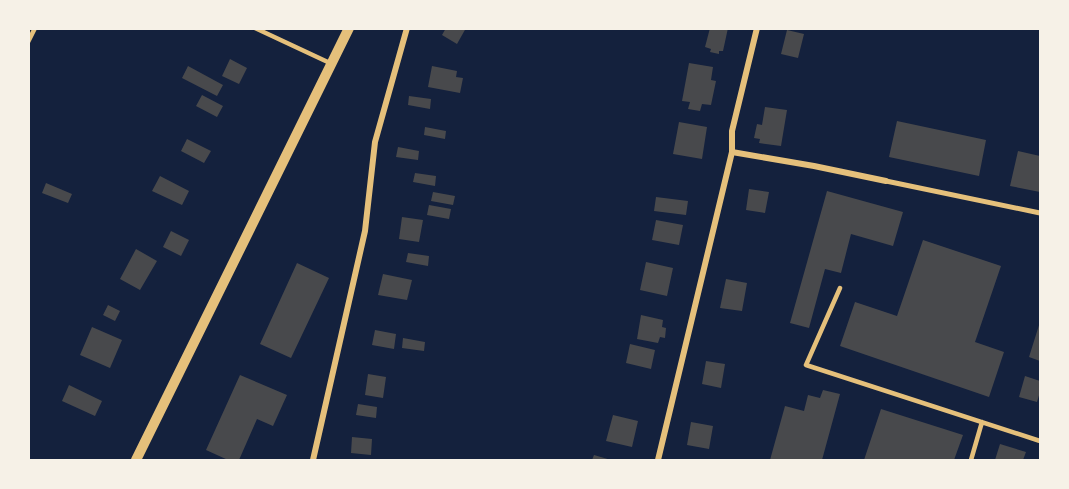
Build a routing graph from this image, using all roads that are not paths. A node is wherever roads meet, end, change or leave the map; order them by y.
1 (35, 28) edge
2 (255, 28) edge
3 (349, 28) edge
4 (407, 28) edge
5 (757, 28) edge
6 (28, 42) edge
7 (332, 64) junction
8 (732, 152) junction
9 (886, 181) joint
10 (1041, 213) edge
11 (840, 288) dead end
12 (982, 422) junction
13 (1041, 441) edge
14 (136, 460) edge
15 (313, 460) edge
16 (658, 460) edge
17 (971, 460) edge

1 - 6 lane
2 - 7 lane
3 - 7 street
4 - 15 street
5 - 8 street
7 - 14 street
8 - 9 street
8 - 16 street
9 - 10 street
11 - 12 lane
12 - 13 lane
12 - 17 lane

